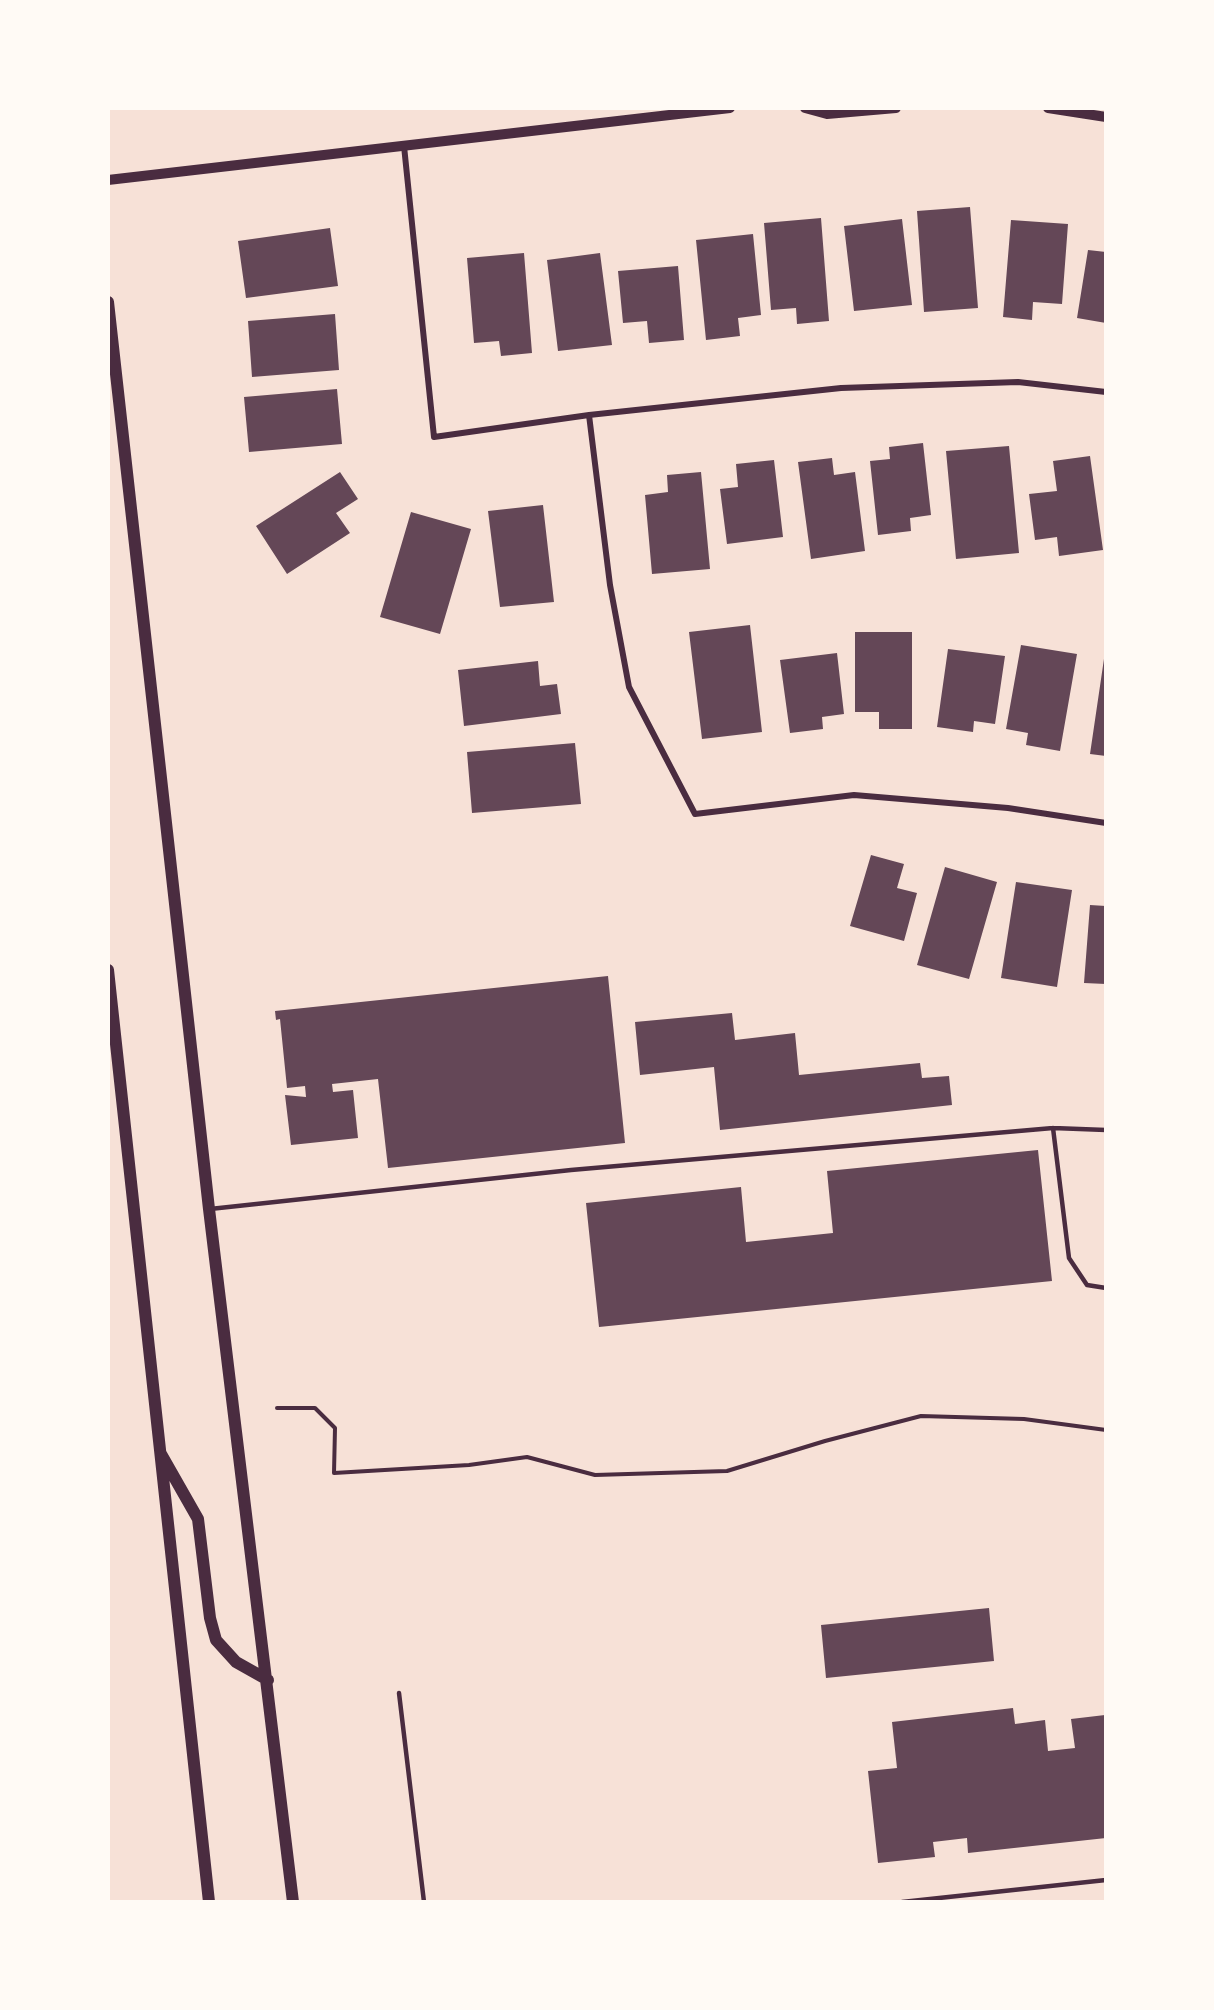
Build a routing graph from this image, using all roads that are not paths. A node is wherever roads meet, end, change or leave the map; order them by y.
1 (730, 108) edge
2 (805, 108) edge
3 (896, 108) edge
4 (1048, 108) edge
5 (1106, 117) edge
6 (404, 146) junction
7 (108, 180) edge
8 (108, 302) edge
9 (1106, 392) edge
10 (589, 415) junction
11 (1106, 824) edge
12 (108, 970) edge
13 (1053, 1128) junction
14 (1106, 1130) edge
15 (209, 1209) junction
16 (1106, 1288) edge
17 (159, 1450) junction
18 (268, 1680) junction
19 (399, 1693) dead end
20 (1106, 1880) edge
21 (209, 1902) edge
22 (292, 1902) edge
23 (424, 1902) edge
24 (902, 1902) edge

1 - 6 street
2 - 3 street
4 - 5 street
6 - 7 street
6 - 10 street
8 - 15 main road
9 - 10 street
10 - 11 street
12 - 17 main road
13 - 14 lane
13 - 15 lane
13 - 16 lane
15 - 18 main road
17 - 18 main road
17 - 21 main road
18 - 22 main road
19 - 23 lane
20 - 24 lane

